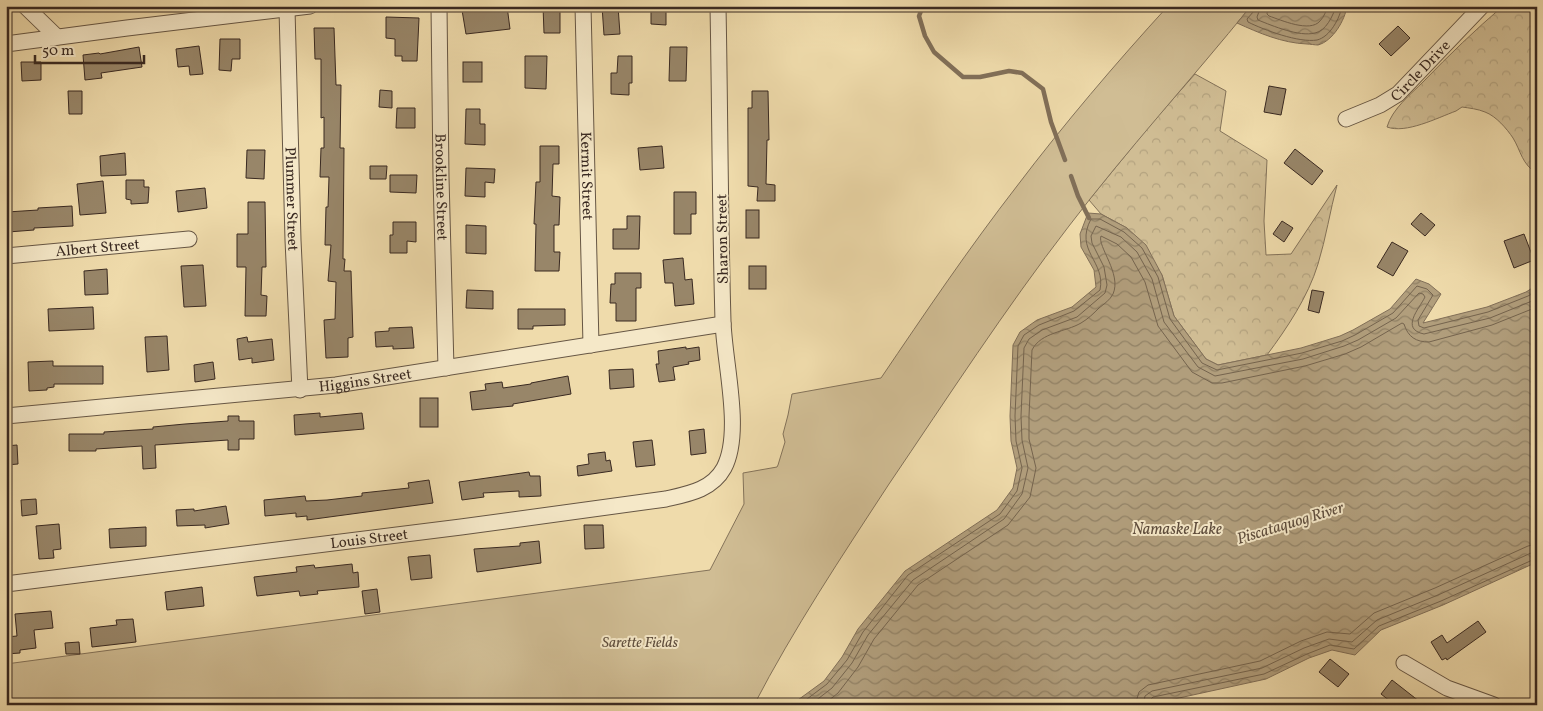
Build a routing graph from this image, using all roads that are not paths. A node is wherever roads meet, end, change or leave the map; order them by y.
1 (25, 6) edge
2 (310, 6) edge
3 (439, 6) edge
4 (583, 6) edge
5 (718, 6) edge
6 (1482, 6) edge
7 (265, 9) edge
8 (287, 10) junction
9 (57, 37) junction
10 (6, 44) edge
11 (1346, 119) dead end
12 (189, 239) dead end
13 (6, 256) edge
14 (723, 324) junction
15 (591, 345) junction
16 (446, 368) junction
17 (300, 390) junction
18 (6, 416) edge
19 (723, 469) joint
20 (6, 584) edge
21 (1404, 662) dead end
22 (1494, 705) edge

1 - 9 street
2 - 8 street
3 - 16 street, Brookline Street
4 - 15 street, Kermit Street
5 - 14 street, Sharon Street
6 - 11 street, Circle Drive
7 - 8 street
7 - 9 street
8 - 17 street, Plummer Street
9 - 10 street
12 - 13 street, Albert Street
14 - 15 street, Higgins Street
14 - 19 street, Sharon Street
15 - 16 street, Higgins Street
16 - 17 street, Higgins Street
17 - 18 street, Higgins Street
19 - 20 street, Louis Street
21 - 22 street

